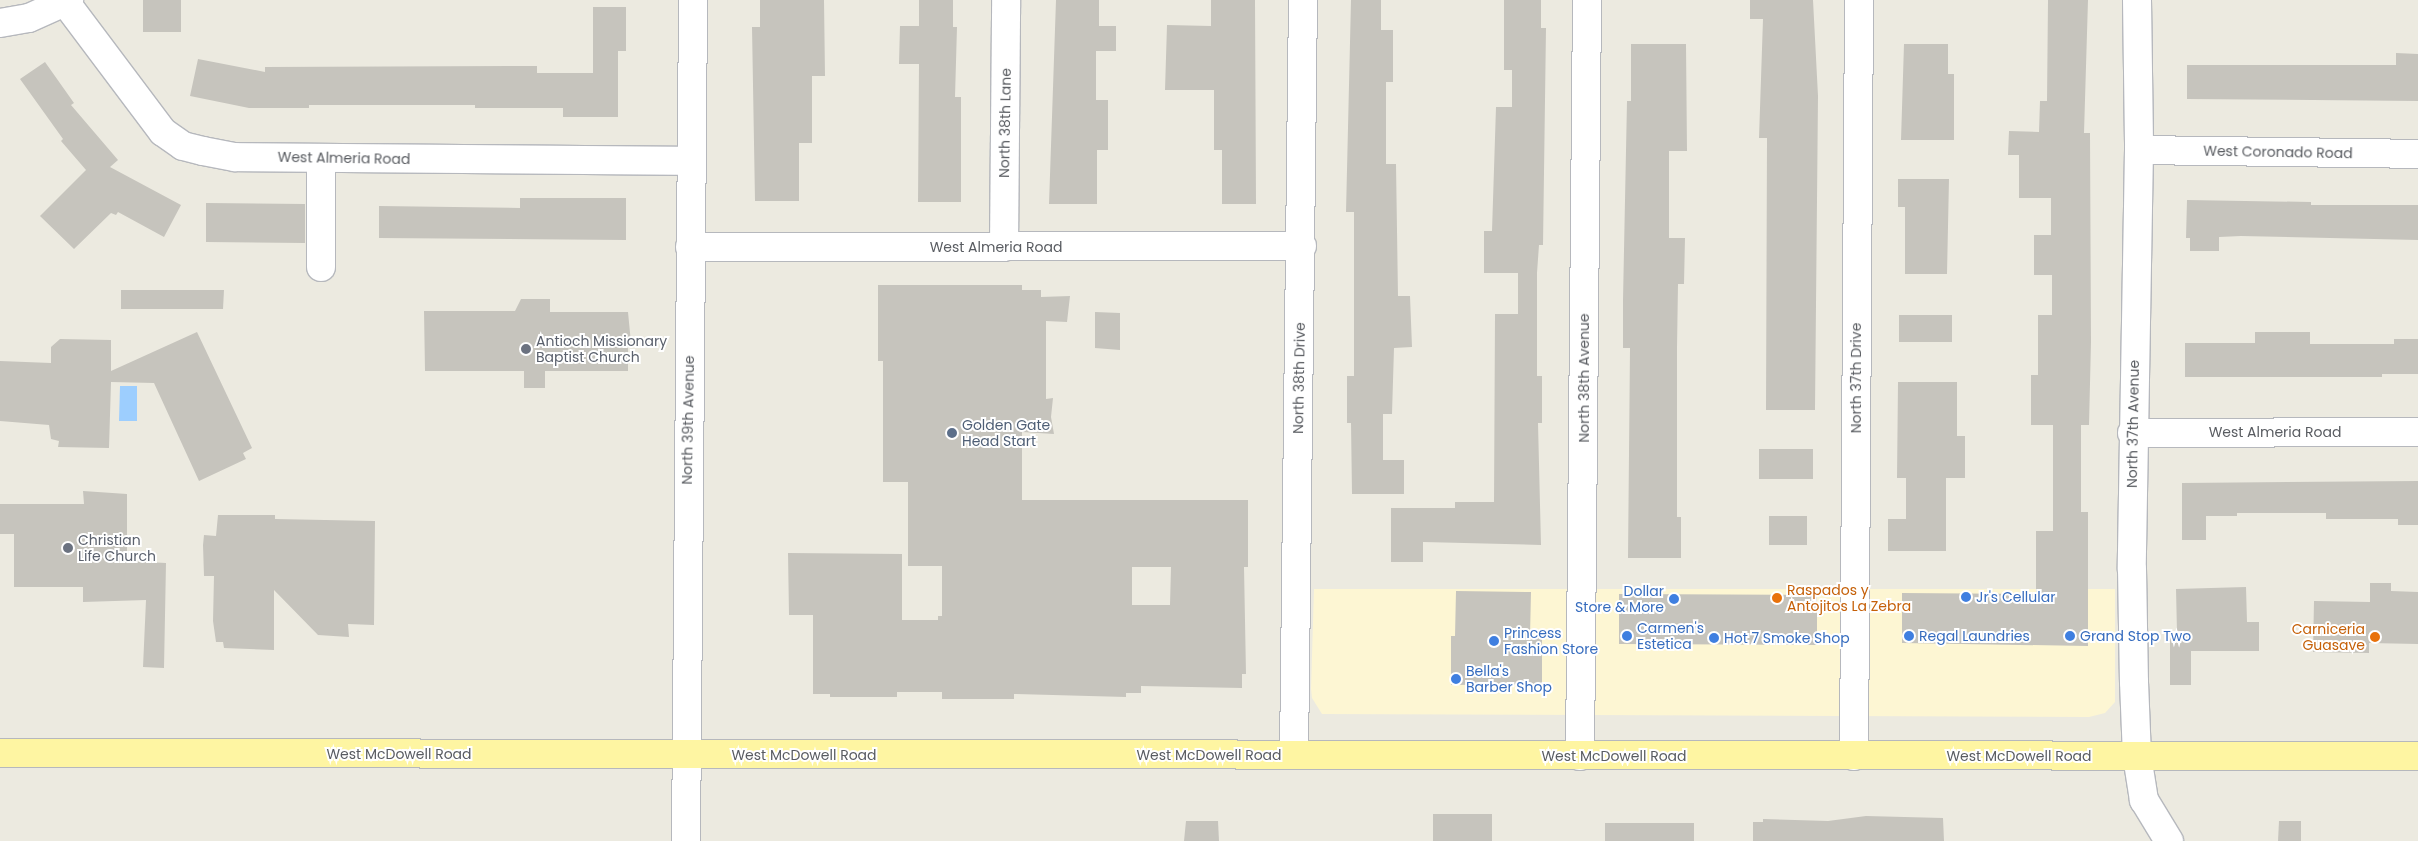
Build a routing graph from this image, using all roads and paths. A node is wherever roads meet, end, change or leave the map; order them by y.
1 (693, 0) edge
2 (1006, 0) edge
3 (1303, 0) edge
4 (1587, 0) edge
5 (1859, 0) edge
6 (2136, 0) edge
7 (68, 2) edge
8 (0, 23) edge
9 (2139, 150) junction
10 (2418, 154) edge
11 (321, 158) junction
12 (691, 161) junction
13 (1302, 246) junction
14 (690, 247) junction
15 (1004, 247) junction
16 (321, 266) dead end
17 (2418, 432) edge
18 (2132, 433) junction
19 (0, 753) edge
20 (685, 754) junction
21 (1294, 755) junction
22 (1580, 756) junction
23 (1854, 756) junction
24 (2137, 756) junction
25 (2418, 756) edge
26 (686, 841) edge
27 (2169, 841) edge

1 - 12 street, North 39th Avenue
2 - 15 street, North 38th Lane
3 - 13 street, North 38th Drive
4 - 22 street, North 38th Avenue
5 - 23 street, North 37th Drive
6 - 9 street, North 37th Avenue
7 - 8 street
7 - 11 street, West Almeria Road
9 - 10 street, West Coronado Road
9 - 18 street, North 37th Avenue
11 - 12 street, West Almeria Road
11 - 16 street
12 - 14 street, North 39th Avenue
13 - 15 street, West Almeria Road
13 - 21 street, North 38th Drive
14 - 15 street, West Almeria Road
14 - 20 street, North 39th Avenue
17 - 18 street, West Almeria Road
18 - 24 street, North 37th Avenue
19 - 20 main road, West McDowell Road
20 - 21 main road, West McDowell Road
20 - 26 street, North 39th Avenue
21 - 22 main road, West McDowell Road
22 - 23 main road, West McDowell Road
23 - 24 main road, West McDowell Road
24 - 25 main road, West McDowell Road
24 - 27 street, North 37th Avenue

